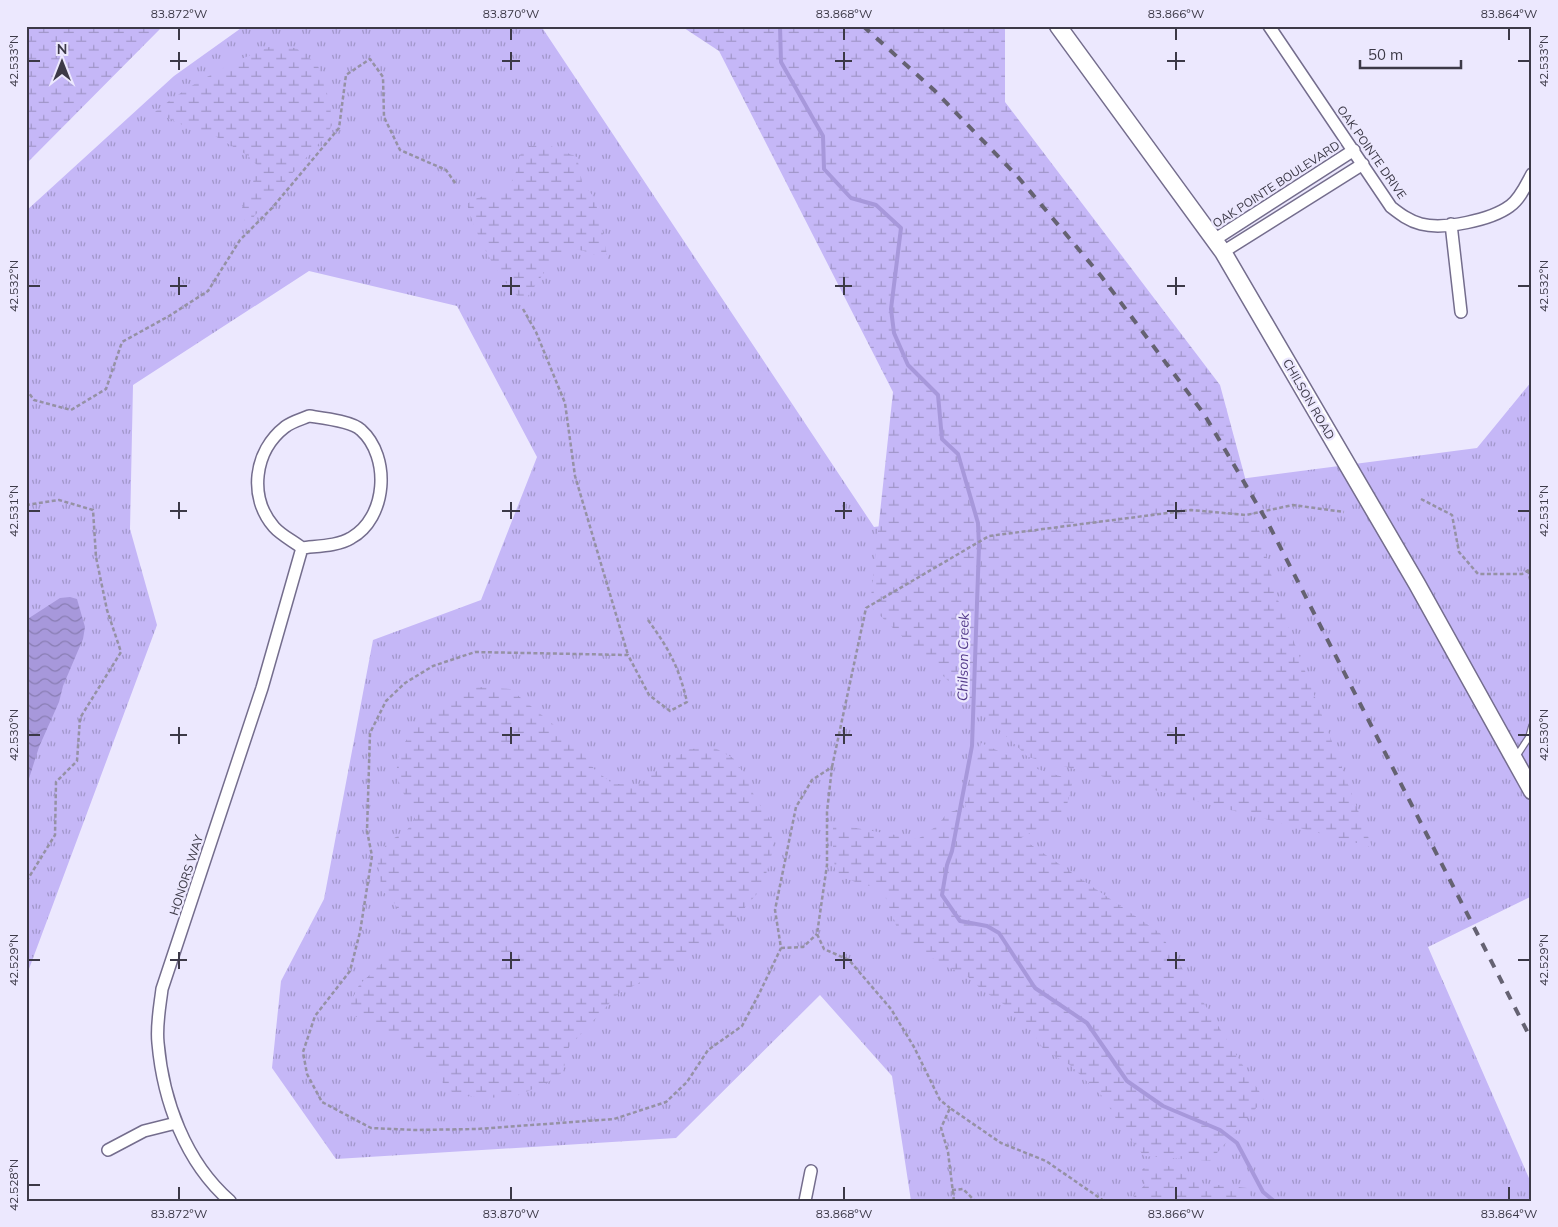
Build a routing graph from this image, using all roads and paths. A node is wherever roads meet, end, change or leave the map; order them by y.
1 (1058, 26) edge
2 (1269, 26) edge
3 (1354, 150) junction
4 (1362, 164) junction
5 (1532, 174) edge
6 (456, 184) dead end
7 (1451, 224) junction
8 (1219, 246) junction
9 (523, 309) dead end
10 (1461, 312) dead end
11 (26, 389) edge
12 (1421, 499) dead end
13 (26, 505) edge
14 (1344, 512) dead end
15 (302, 548) junction
16 (1530, 569) edge
17 (1532, 588) edge
18 (648, 620) dead end
19 (628, 655) junction
20 (1532, 726) edge
21 (1514, 759) junction
22 (832, 767) junction
23 (1532, 791) edge
24 (26, 882) edge
25 (816, 934) junction
26 (781, 948) junction
27 (950, 1108) junction
28 (176, 1124) junction
29 (108, 1150) dead end
30 (811, 1171) dead end
31 (952, 1190) dead end
32 (230, 1201) edge
33 (806, 1201) edge
34 (954, 1201) edge
35 (975, 1201) edge
36 (1104, 1201) edge

1 - 8 main road, CHILSON ROAD
2 - 3 street, OAK POINTE DRIVE
3 - 4 street, OAK POINTE DRIVE
3 - 8 street, OAK POINTE BOULEVARD
4 - 7 street, OAK POINTE DRIVE
4 - 8 street
5 - 7 street, OAK POINTE DRIVE
6 - 11 path
7 - 10 street
8 - 21 main road, CHILSON ROAD
9 - 19 path
12 - 16 path
13 - 24 path
14 - 22 path
15 - 15 street
15 - 28 street, HONORS WAY
16 - 17 path
18 - 19 path
19 - 26 path
20 - 21 lane
21 - 23 main road, CHILSON ROAD
22 - 25 path
22 - 26 path
25 - 26 path
25 - 27 path
27 - 34 path
27 - 36 path
28 - 29 street
28 - 32 street, HONORS WAY
30 - 33 street
31 - 35 path

